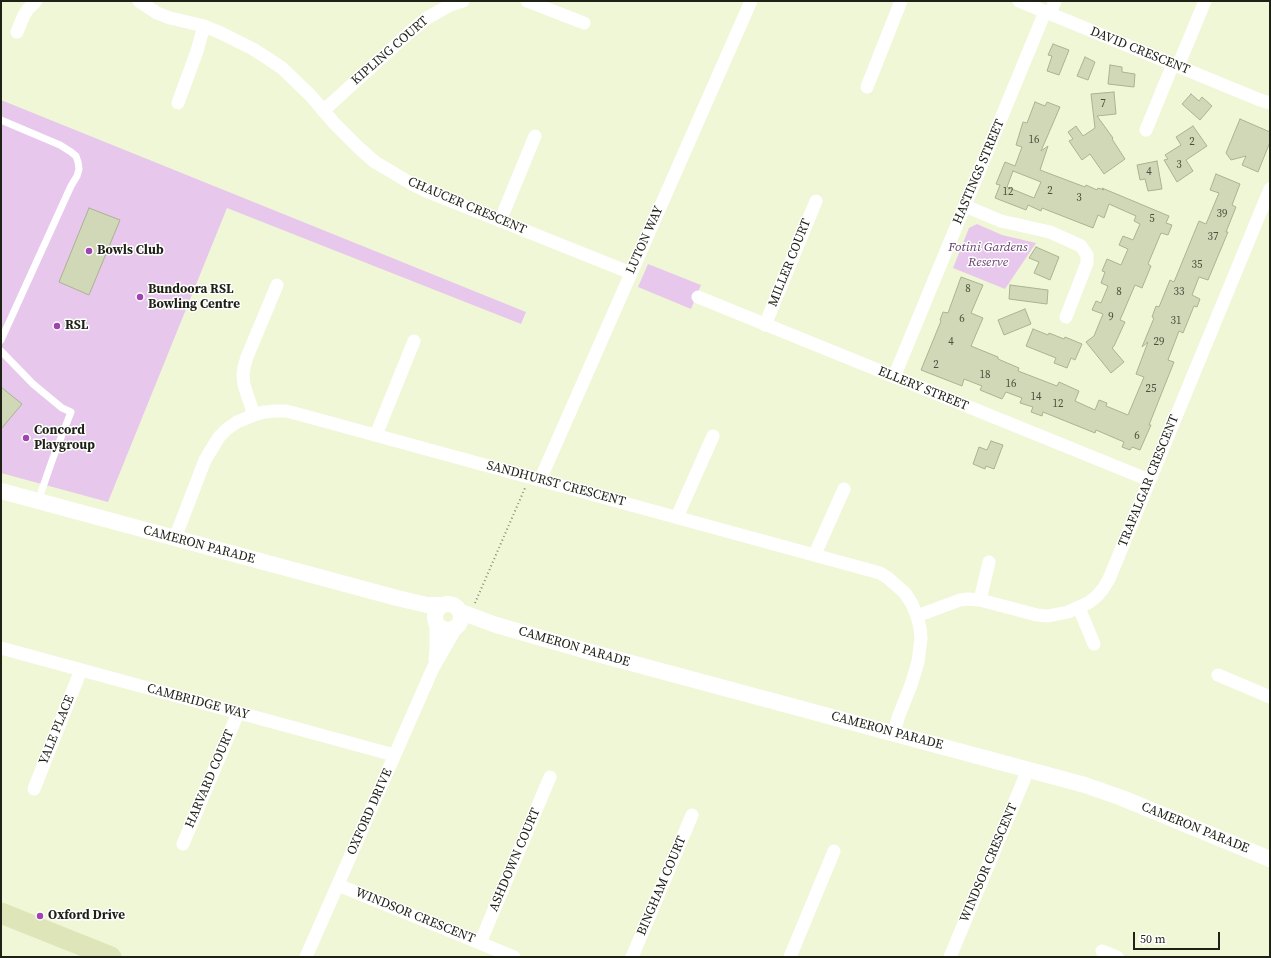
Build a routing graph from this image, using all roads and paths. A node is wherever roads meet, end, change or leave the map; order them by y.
1 (36, 1) edge
2 (139, 1) edge
3 (463, 1) edge
4 (528, 1) edge
5 (751, 1) edge
6 (901, 1) edge
7 (1019, 1) edge
8 (1055, 1) edge
9 (1205, 1) edge
10 (449, 3) edge
11 (1048, 13) junction
12 (584, 23) dead end
13 (204, 26) junction
14 (17, 32) dead end
15 (1176, 65) junction
16 (867, 87) dead end
17 (178, 103) dead end
18 (1267, 103) edge
19 (323, 110) junction
20 (1, 120) edge
21 (1146, 130) dead end
22 (535, 136) dead end
23 (1270, 189) edge
24 (816, 201) dead end
25 (964, 206) junction
26 (500, 221) junction
27 (631, 273) junction
28 (277, 285) dead end
29 (698, 297) dead end
30 (1066, 317) dead end
31 (765, 325) junction
32 (1, 340) edge
33 (414, 341) dead end
34 (1, 352) edge
35 (894, 377) junction
36 (254, 415) junction
37 (376, 435) junction
38 (713, 436) dead end
39 (540, 480) junction
40 (1149, 480) junction
41 (526, 487) dead end
42 (844, 489) dead end
43 (1, 491) edge
44 (38, 501) junction
45 (677, 517) junction
46 (175, 538) junction
47 (815, 554) junction
48 (989, 562) dead end
49 (980, 600) junction
50 (1079, 608) junction
51 (437, 616) junction
52 (917, 616) junction
53 (461, 620) junction
54 (1094, 644) dead end
55 (1, 648) edge
56 (434, 668) junction
57 (81, 670) junction
58 (1218, 675) dead end
59 (1270, 697) edge
60 (238, 713) junction
61 (898, 734) junction
62 (394, 755) junction
63 (1028, 770) junction
64 (550, 776) dead end
65 (34, 789) dead end
66 (692, 814) dead end
67 (183, 844) dead end
68 (834, 851) dead end
69 (1270, 859) edge
70 (338, 885) junction
71 (1, 913) edge
72 (480, 943) junction
73 (1102, 951) dead end
74 (111, 957) edge
75 (306, 957) edge
76 (514, 957) edge
77 (632, 957) edge
78 (790, 957) edge
79 (950, 957) edge
80 (1118, 957) edge

1 - 14 street
2 - 13 street, CHAUCER CRESCENT
3 - 10 street, KIPLING COURT
4 - 12 street
5 - 27 street, LUTON WAY
6 - 16 street
7 - 11 street, DAVID CRESCENT
8 - 11 street, HASTINGS STREET
9 - 15 street
10 - 19 street, KIPLING COURT
11 - 15 street, DAVID CRESCENT
11 - 25 street, HASTINGS STREET
13 - 17 street
13 - 19 street, CHAUCER CRESCENT
15 - 18 street, DAVID CRESCENT
15 - 21 street
19 - 26 street, CHAUCER CRESCENT
20 - 32 lane
22 - 26 street
23 - 40 street, TRAFALGAR CRESCENT
24 - 31 street, MILLER COURT
25 - 30 street
25 - 35 street, HASTINGS STREET
26 - 27 street, CHAUCER CRESCENT
27 - 39 street, LUTON WAY
28 - 36 street
29 - 31 street, ELLERY STREET
31 - 35 street, ELLERY STREET
33 - 37 street
34 - 44 lane
35 - 40 street, ELLERY STREET
36 - 37 street, SANDHURST CRESCENT
36 - 46 street, SANDHURST CRESCENT
37 - 39 street, SANDHURST CRESCENT
38 - 45 street
39 - 45 street, SANDHURST CRESCENT
40 - 50 street, TRAFALGAR CRESCENT
41 - 53 path
42 - 47 street
43 - 44 street, CAMERON PARADE
44 - 46 street, CAMERON PARADE
45 - 47 street, SANDHURST CRESCENT
46 - 51 street, CAMERON PARADE
47 - 52 street, SANDHURST CRESCENT
48 - 49 street
49 - 50 street, TRAFALGAR CRESCENT
49 - 52 street, TRAFALGAR CRESCENT
50 - 54 street
51 - 53 street
51 - 53 street
51 - 56 street, OXFORD DRIVE
52 - 61 street, SANDHURST CRESCENT
53 - 56 street, OXFORD DRIVE
53 - 61 street, CAMERON PARADE
55 - 57 street, CAMBRIDGE WAY
56 - 62 street, OXFORD DRIVE
57 - 60 street, CAMBRIDGE WAY
57 - 65 street, YALE PLACE
58 - 59 street
60 - 62 street, CAMBRIDGE WAY
60 - 67 street, HARVARD COURT
61 - 63 street, CAMERON PARADE
62 - 70 street, OXFORD DRIVE
63 - 69 street, CAMERON PARADE
63 - 79 street, WINDSOR CRESCENT
64 - 72 street, ASHDOWN COURT
66 - 77 street, BINGHAM COURT
68 - 78 street
70 - 72 street, WINDSOR CRESCENT
70 - 75 street, OXFORD DRIVE
71 - 74 main road
72 - 76 street, WINDSOR CRESCENT
73 - 80 street

